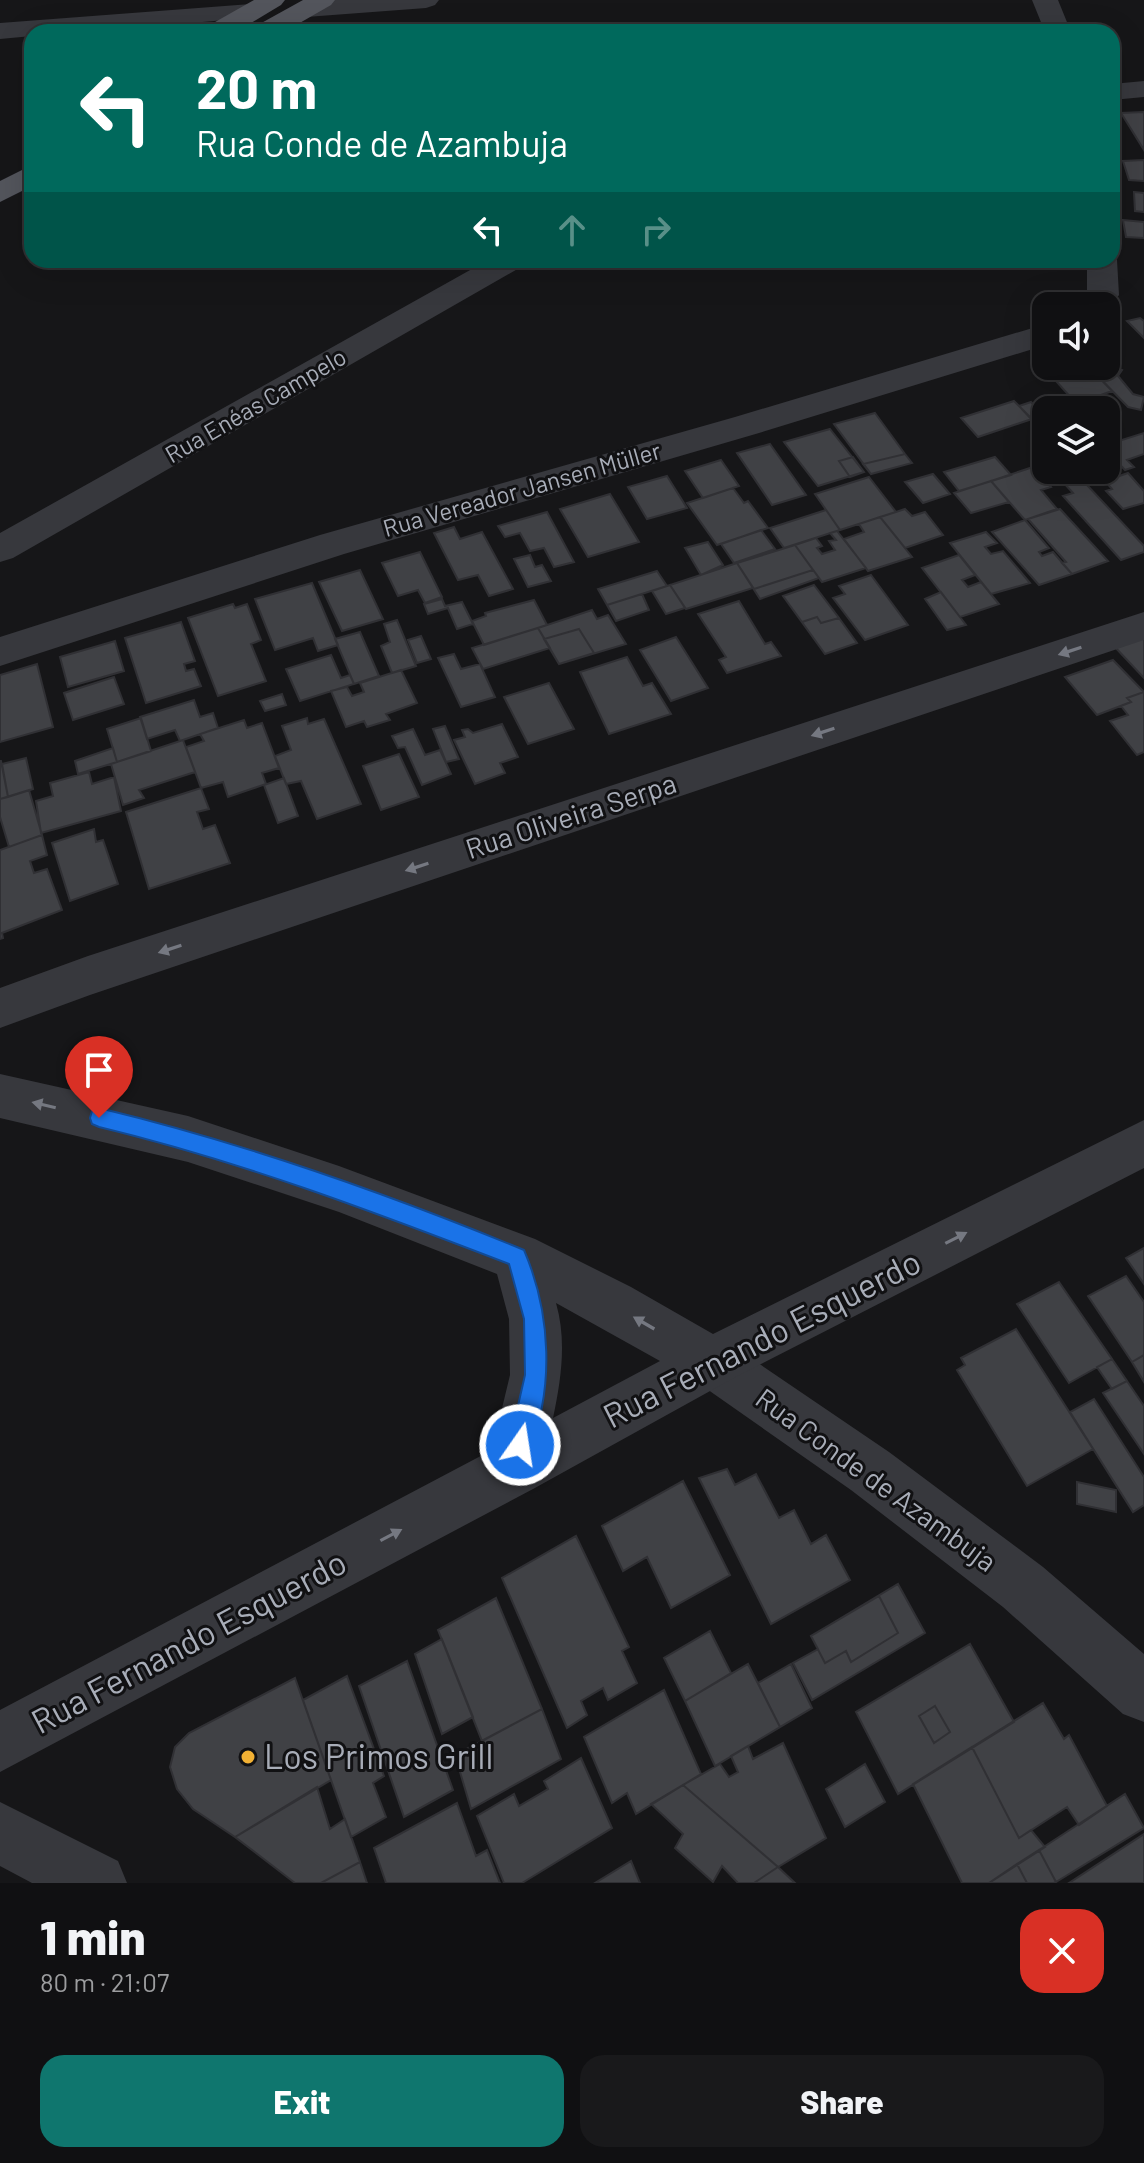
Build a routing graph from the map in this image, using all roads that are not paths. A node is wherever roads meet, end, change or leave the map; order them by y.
1 (426, 0) edge
2 (1045, 0) edge
3 (314, 5) edge
4 (263, 15) edge
5 (115, 24) edge
6 (239, 24) edge
7 (1055, 24) edge
8 (24, 30) edge
9 (0, 31) edge
10 (1144, 89) edge
11 (1120, 91) edge
12 (24, 179) edge
13 (0, 193) edge
14 (496, 268) edge
15 (1102, 268) edge
16 (1103, 292) edge
17 (1032, 338) edge
18 (0, 549) edge
19 (1144, 626) edge
20 (0, 652) edge
21 (0, 1008) edge
22 (0, 1096) edge
23 (1144, 1143) edge
24 (517, 1257) junction
25 (712, 1362) junction
26 (514, 1470) junction
27 (1144, 1693) edge
28 (0, 1742) edge
29 (0, 1833) edge
30 (96, 1883) edge

1 - 3 street
2 - 7 street
3 - 4 main road
4 - 5 street
4 - 6 main road
8 - 9 street
10 - 11 street
12 - 13 main road
14 - 18 street, Rua Enéas Campelo
15 - 16 street
17 - 20 street, Rua Vereador Jansen Müller
19 -> 21 street, Rua Oliveira Serpa
24 -> 22 street, Rua Conde de Azambuja
25 -> 23 street, Rua Fernando Esquerdo
25 -> 24 street, Rua Conde de Azambuja
24 - 26 street
25 - 26 street, Rua Fernando Esquerdo
25 - 27 street, Rua Conde de Azambuja
28 -> 26 street, Rua Fernando Esquerdo
29 - 30 street

